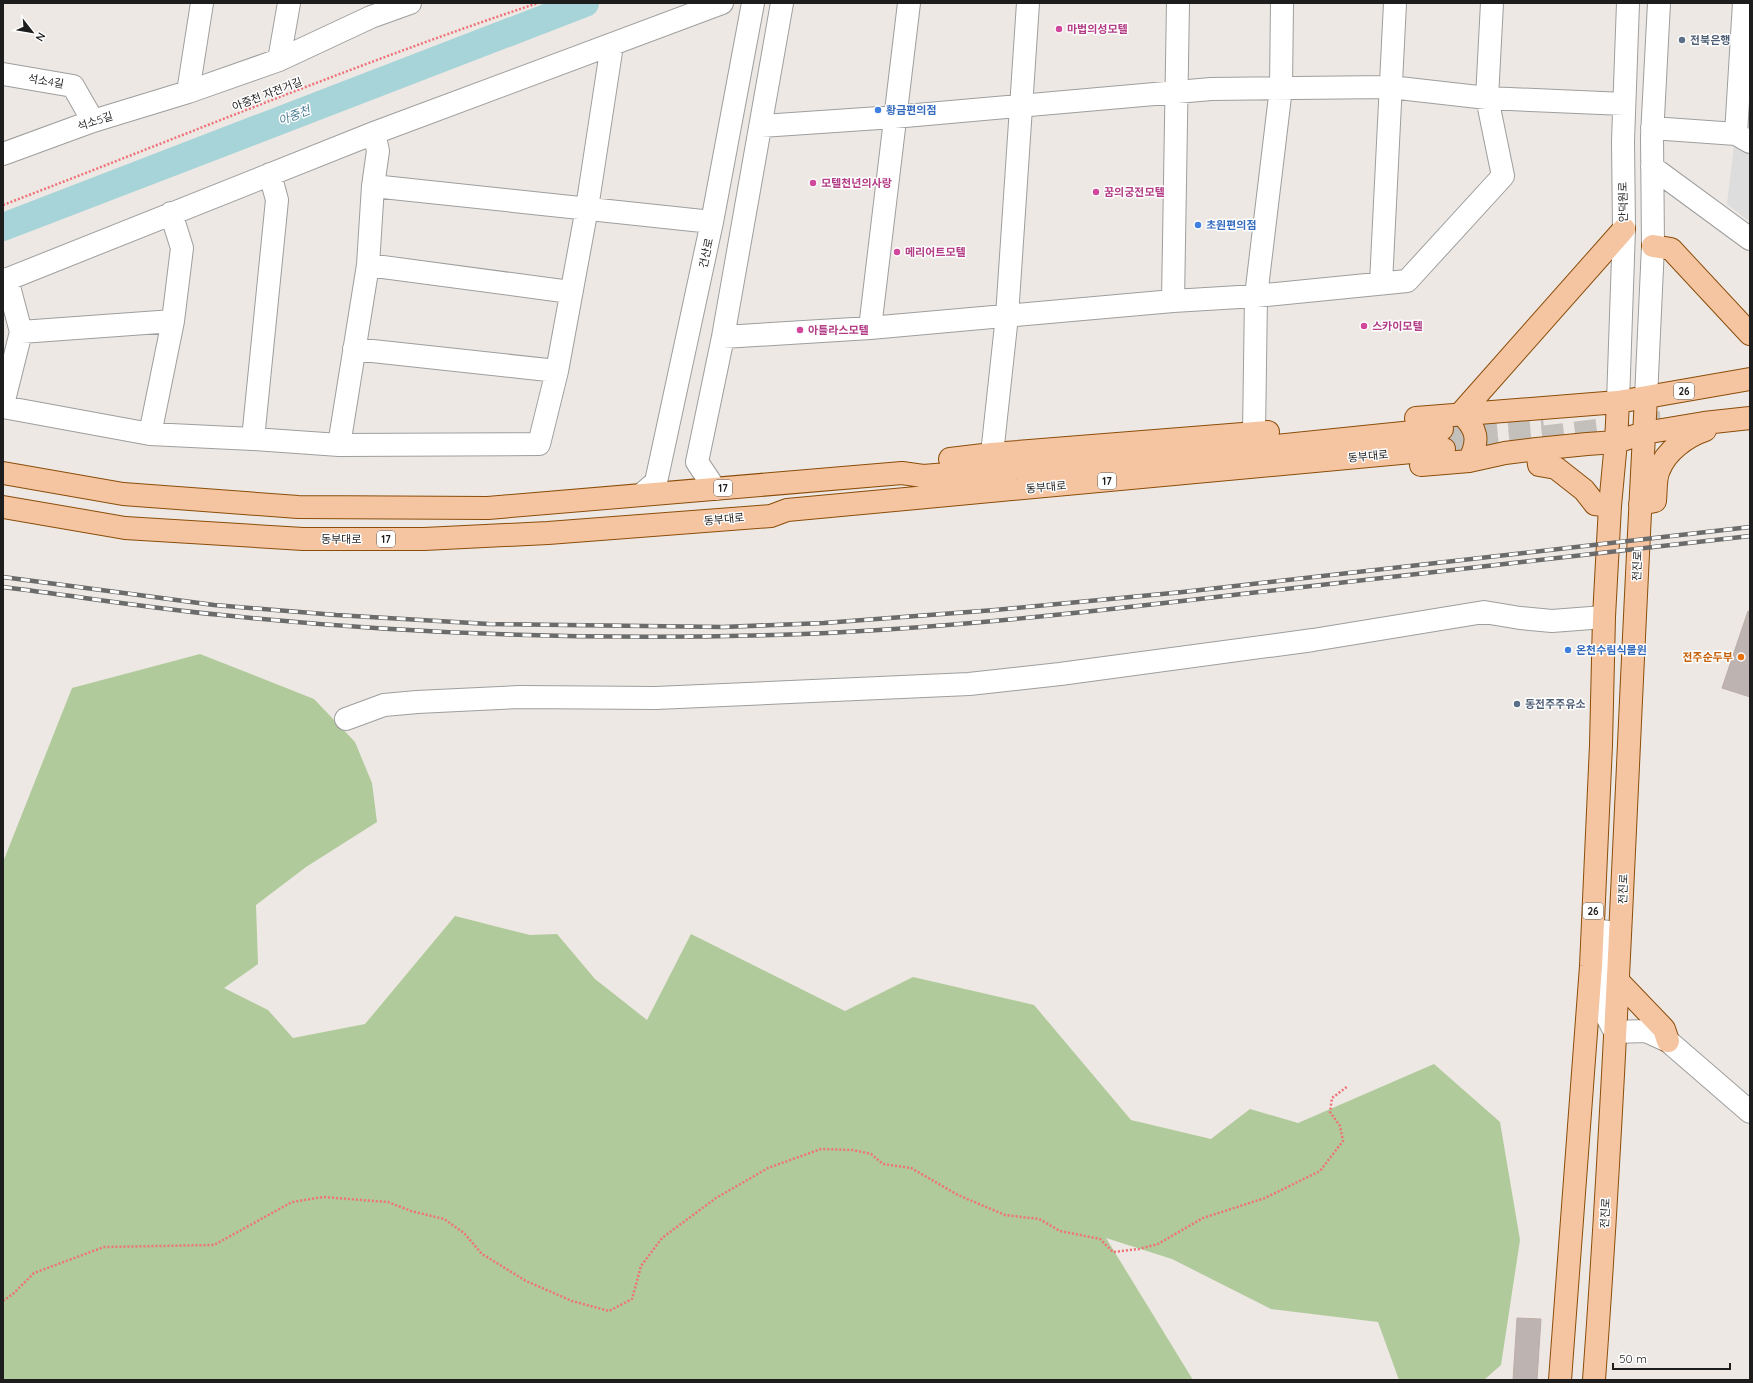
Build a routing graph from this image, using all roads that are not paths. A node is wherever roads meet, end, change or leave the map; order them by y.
1 (288, 3) edge
2 (410, 3) edge
3 (722, 3) edge
4 (753, 3) edge
5 (782, 3) edge
6 (909, 3) edge
7 (1028, 3) edge
8 (1178, 3) edge
9 (1282, 3) edge
10 (1395, 3) edge
11 (1492, 3) edge
12 (1628, 3) edge
13 (1659, 3) edge
14 (1744, 3) edge
15 (197, 4) edge
16 (373, 10) edge
17 (612, 45) junction
18 (279, 60) junction
19 (3, 74) edge
20 (1390, 87) junction
21 (1281, 88) junction
22 (188, 92) junction
23 (1176, 92) junction
24 (1488, 98) junction
25 (1624, 104) junction
26 (1021, 106) junction
27 (894, 117) junction
28 (93, 121) junction
29 (761, 126) junction
30 (1652, 128) junction
31 (374, 133) junction
32 (1743, 138) edge
33 (3, 154) edge
34 (1652, 167) junction
35 (270, 174) junction
36 (373, 186) junction
37 (586, 208) junction
38 (171, 213) junction
39 (712, 222) junction
40 (1624, 229) junction
41 (1750, 239) edge
42 (1653, 246) junction
43 (368, 265) junction
44 (5, 280) edge
45 (1381, 283) junction
46 (570, 292) junction
47 (1256, 296) junction
48 (1173, 301) junction
49 (1007, 316) junction
50 (173, 321) junction
51 (870, 328) junction
52 (21, 332) junction
53 (1750, 334) edge
54 (723, 337) junction
55 (354, 349) junction
56 (557, 371) junction
57 (1750, 379) edge
58 (1646, 398) junction
59 (1618, 402) junction
60 (3, 406) edge
61 (1460, 413) junction
62 (1750, 418) edge
63 (1704, 423) junction
64 (1254, 433) junction
65 (1644, 433) junction
66 (150, 434) junction
67 (253, 439) junction
68 (1616, 442) junction
69 (339, 445) junction
70 (1537, 449) junction
71 (992, 454) junction
72 (1469, 461) junction
73 (3, 473) edge
74 (902, 473) junction
75 (715, 489) junction
76 (640, 495) junction
77 (1640, 504) junction
78 (1610, 506) junction
79 (3, 507) edge
80 (771, 516) junction
81 (1604, 617) junction
82 (346, 719) dead end
83 (1593, 930) junction
84 (1619, 982) junction
85 (1615, 1032) junction
86 (1668, 1041) junction
87 (1750, 1112) edge
88 (1560, 1380) edge
89 (1594, 1380) edge

1 - 18 street
2 - 16 street, 석소5길
3 - 17 street
4 - 39 street, 건산로
5 - 29 street
6 - 27 street
7 - 26 street
8 - 23 street
9 - 21 street
10 - 20 street
11 - 24 street
12 - 25 street, 안덕원로
13 - 30 street
14 - 32 street
15 - 22 street
16 - 18 street, 석소5길
17 - 31 street
17 - 37 street
18 - 22 street, 석소5길
19 - 28 street, 석소4길
20 - 21 street
20 - 24 street
20 - 45 street
21 - 23 street
21 - 47 street
22 - 28 street, 석소5길
23 - 26 street
23 - 48 street
24 - 25 street
24 - 45 street
25 - 40 street, 안덕원로
26 - 27 street
26 - 49 street
27 - 29 street
27 - 51 street
28 - 33 street, 석소5길
29 - 54 street
30 - 32 street
30 - 34 street
31 - 35 street
31 - 36 street
34 - 41 street
34 - 42 street
35 - 38 street
35 - 67 street
36 - 37 street
36 - 43 street
37 - 39 street
37 - 46 street
38 - 44 street
38 - 50 street
39 - 76 street, 건산로
40 - 59 street, 안덕원로
40 - 61 main road
42 - 53 main road
42 - 58 street
43 - 46 street
43 - 55 street
44 - 52 street
45 - 47 street
46 - 56 street
47 - 48 street
47 - 64 street
48 - 49 street
49 - 51 street
49 - 71 street
50 - 52 street
50 - 66 street
51 - 54 street
52 - 60 street
54 - 75 street
55 - 56 street
55 - 69 street
56 - 69 street
57 - 58 main road, 26
58 - 59 main road, 26
58 - 65 main road, 전진로
59 - 61 main road, 동부대로
59 - 68 main road, 26
60 - 66 street
61 - 64 main road, 동부대로
61 - 72 main road
62 - 63 main road
63 - 65 main road
63 - 77 main road
64 - 71 main road, 동부대로
65 - 68 main road
65 - 77 main road, 전진로
66 - 67 street
67 - 69 street
68 - 70 main road
68 - 78 main road, 26
70 - 72 main road
70 - 78 main road
71 - 74 main road, 동부대로
72 - 80 main road
73 - 76 main road, 동부대로 / 17
74 - 75 main road, 동부대로 / 17
74 - 80 main road, 동부대로 / 17
75 - 76 main road, 동부대로 / 17
77 - 84 main road, 전진로
78 - 81 main road, 26
79 - 80 main road, 동부대로 / 17
81 - 82 street
81 - 83 main road, 26
83 - 85 street
83 - 88 main road, 26
84 - 85 main road, 전진로
84 - 86 main road
85 - 86 street
85 - 89 main road, 전진로
86 - 87 street

